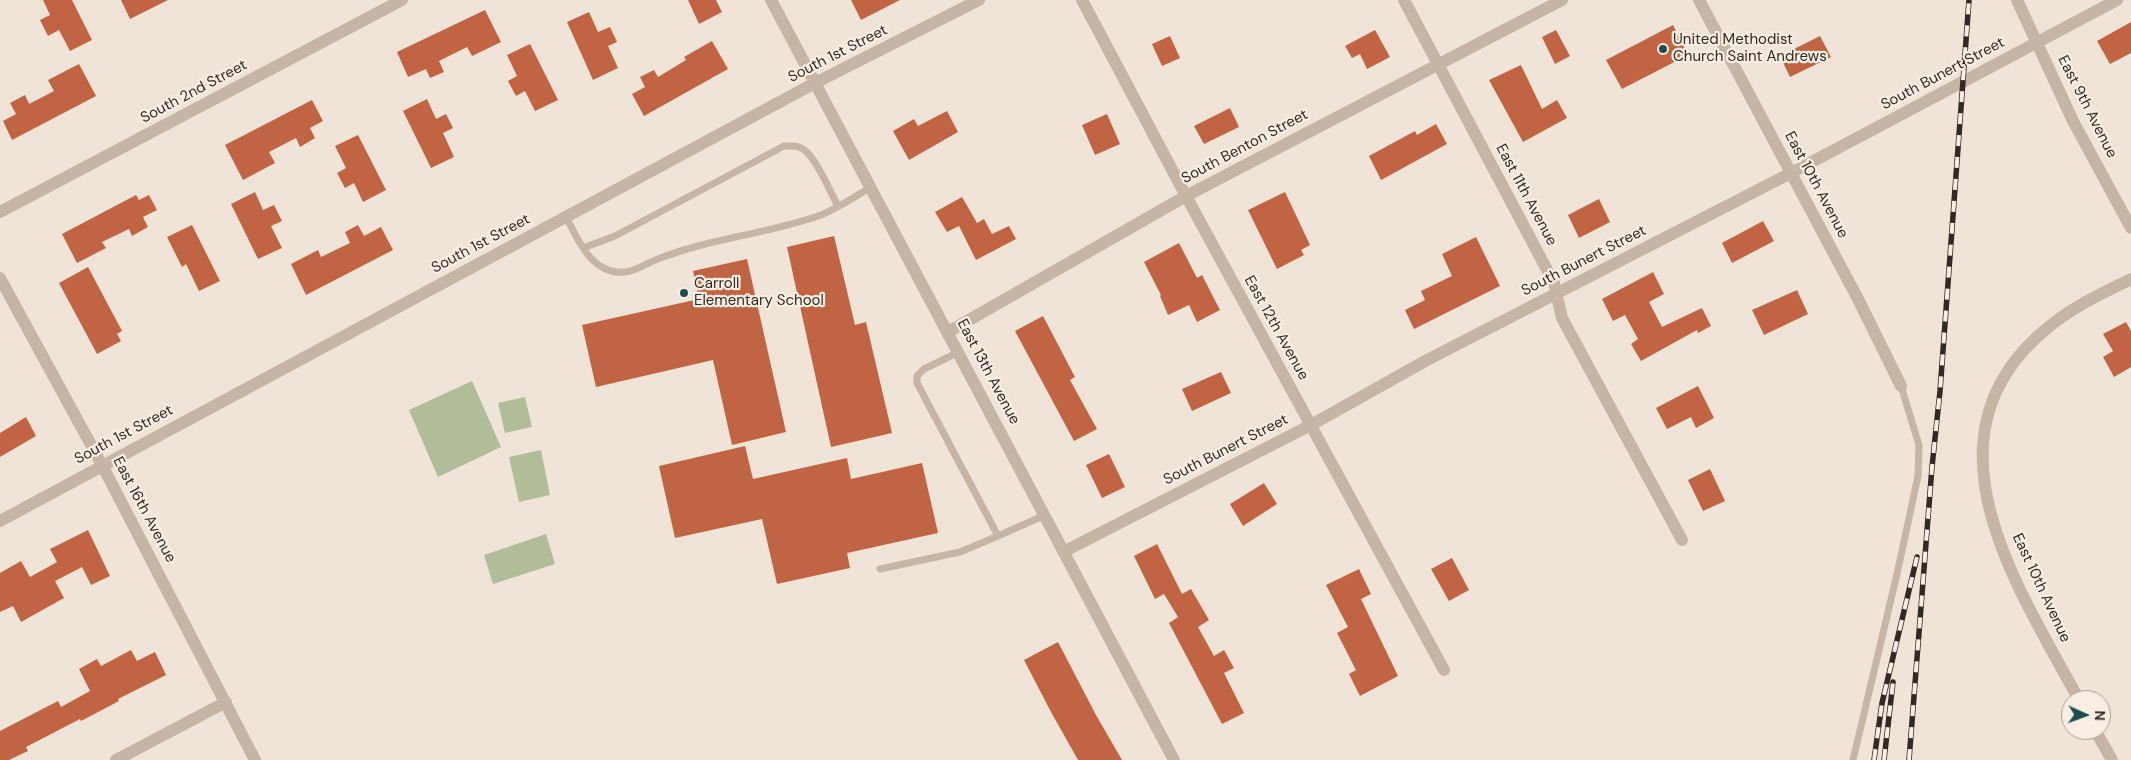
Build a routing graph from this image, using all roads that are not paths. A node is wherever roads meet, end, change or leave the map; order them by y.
1 (402, 0) edge
2 (771, 0) edge
3 (979, 0) edge
4 (1082, 0) edge
5 (1404, 0) edge
6 (1562, 0) edge
7 (1699, 0) edge
8 (2017, 0) edge
9 (2117, 0) edge
10 (2037, 43) junction
11 (1438, 64) junction
12 (815, 83) junction
13 (1791, 173) junction
14 (871, 188) junction
15 (1186, 196) junction
16 (838, 206) junction
17 (0, 212) edge
18 (566, 217) junction
19 (2131, 228) edge
20 (583, 248) junction
21 (0, 278) edge
22 (2131, 279) edge
23 (1556, 294) junction
24 (948, 332) junction
25 (959, 352) junction
26 (1901, 386) joint
27 (1311, 425) junction
28 (102, 465) junction
29 (1045, 515) junction
30 (0, 521) edge
31 (998, 536) junction
32 (1682, 540) dead end
33 (1065, 551) junction
34 (880, 569) dead end
35 (1444, 670) dead end
36 (2074, 690) edge
37 (226, 702) junction
38 (2101, 740) edge
39 (116, 760) edge
40 (255, 760) edge
41 (1174, 760) edge
42 (1853, 760) edge
43 (2112, 760) edge

1 - 17 street, South 2nd Street
2 - 12 street, East 13th Avenue
3 - 12 street, South 1st Street
4 - 15 street, East 12th Avenue
5 - 11 street, East 11th Avenue
6 - 11 street, South Benton Street
7 - 13 street, East 10th Avenue
8 - 10 street, East 9th Avenue
9 - 10 street, South Bunert Street
10 - 13 street, South Bunert Street
10 - 19 street, East 9th Avenue
11 - 15 street, South Benton Street
11 - 23 street, East 11th Avenue
12 - 14 street, East 13th Avenue
12 - 18 street, South 1st Street
13 - 23 street, South Bunert Street
13 - 26 street, East 10th Avenue
14 - 16 lane
14 - 24 street, East 13th Avenue
15 - 24 street, South Benton Street
15 - 27 street, East 12th Avenue
16 - 20 lane
16 - 20 lane
18 - 20 lane
18 - 28 street, South 1st Street
21 - 28 street, East 16th Avenue
22 - 36 street, East 10th Avenue
23 - 27 street, South Bunert Street
23 - 32 street, East 11th Avenue
24 - 25 street, East 13th Avenue
25 - 29 street, East 13th Avenue
25 - 31 lane
26 - 42 lane
27 - 33 street, South Bunert Street
27 - 35 street, East 12th Avenue
28 - 30 street, South 1st Street
28 - 37 street, East 16th Avenue
29 - 31 lane
29 - 33 street, East 13th Avenue
31 - 34 lane
33 - 41 street, East 13th Avenue
37 - 39 street
37 - 40 street, East 16th Avenue
38 - 43 street

